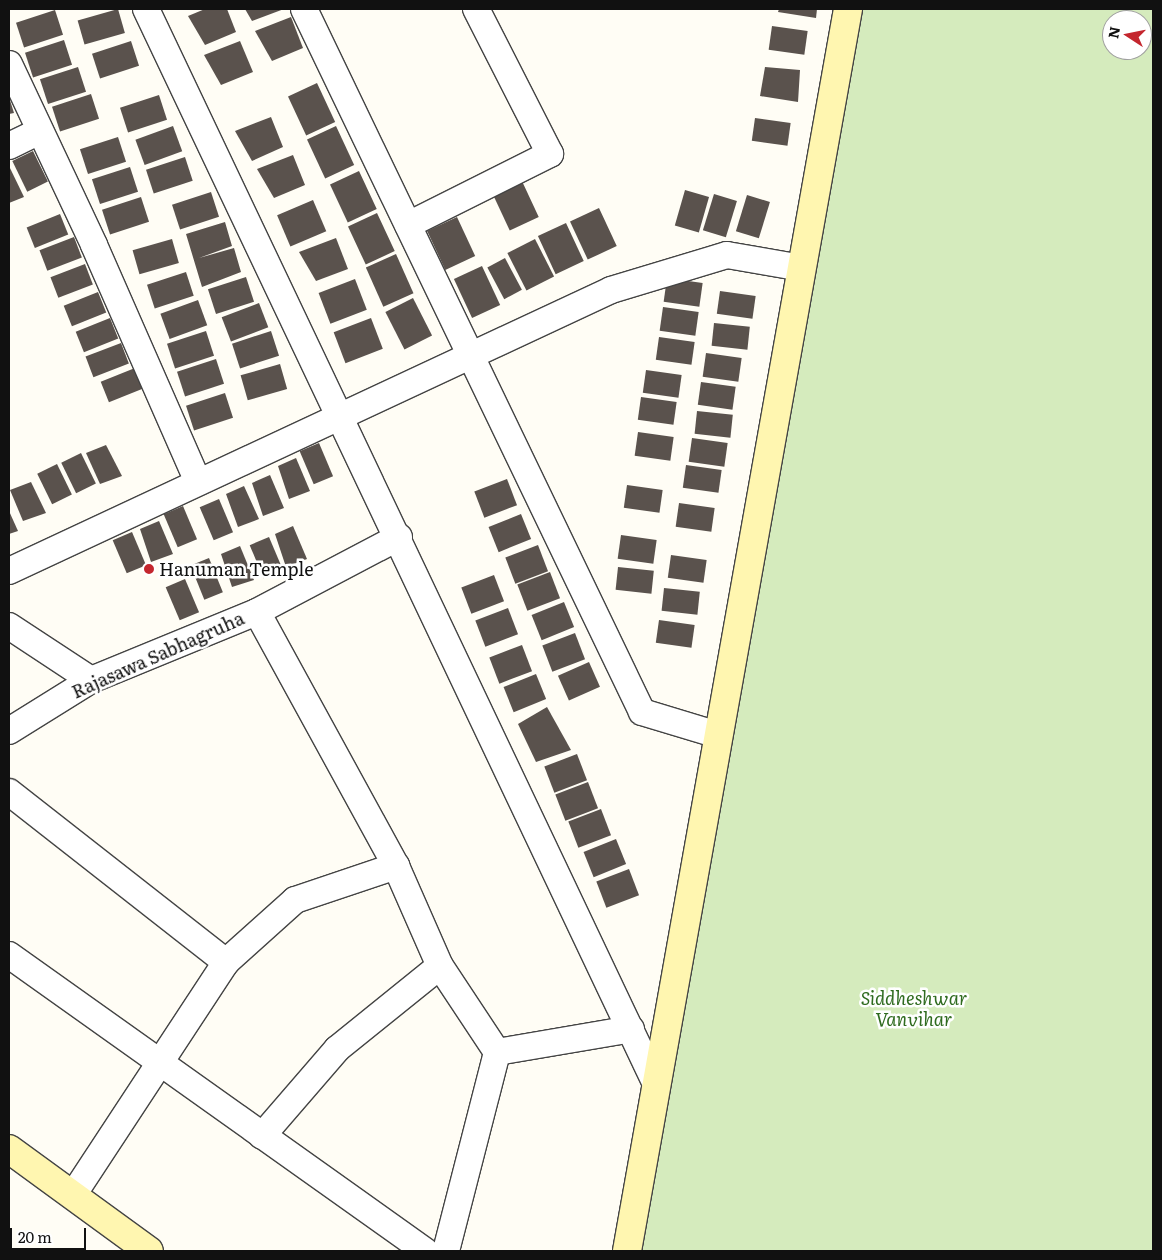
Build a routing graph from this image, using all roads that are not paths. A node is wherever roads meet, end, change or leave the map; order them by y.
1 (146, 9) edge
2 (304, 9) edge
3 (476, 9) edge
4 (848, 9) edge
5 (9, 64) edge
6 (40, 131) junction
7 (9, 146) edge
8 (408, 225) junction
9 (802, 268) junction
10 (471, 355) junction
11 (341, 416) junction
12 (198, 482) junction
13 (399, 538) junction
14 (9, 571) edge
15 (257, 612) junction
16 (9, 626) edge
17 (91, 680) junction
18 (9, 731) edge
19 (718, 735) junction
20 (9, 792) edge
21 (396, 866) junction
22 (9, 955) edge
23 (226, 962) junction
24 (440, 966) junction
25 (630, 1029) junction
26 (497, 1052) junction
27 (160, 1063) junction
28 (656, 1084) junction
29 (262, 1136) junction
30 (9, 1149) edge
31 (73, 1196) junction
32 (149, 1251) edge
33 (425, 1251) edge
34 (446, 1251) edge
35 (627, 1251) edge

1 - 11 street
2 - 8 street
3 - 8 street
4 - 9 street
5 - 6 street
6 - 7 street
6 - 12 street
8 - 10 street
9 - 10 street
9 - 19 street
10 - 11 street
10 - 19 street
11 - 12 street
11 - 13 street
12 - 14 street
13 - 15 street, Rajasawa Sabhagruha
13 - 25 street
15 - 17 street, Rajasawa Sabhagruha
15 - 21 street
16 - 17 street
17 - 18 street, Rajasawa Sabhagruha
19 - 28 street
20 - 23 street
21 - 23 street
21 - 24 street
22 - 27 street
23 - 27 street
24 - 26 street
24 - 29 street
25 - 26 street
25 - 28 street
26 - 34 street
27 - 29 street
27 - 31 street
28 - 35 street
29 - 33 street
30 - 31 street
31 - 32 street

